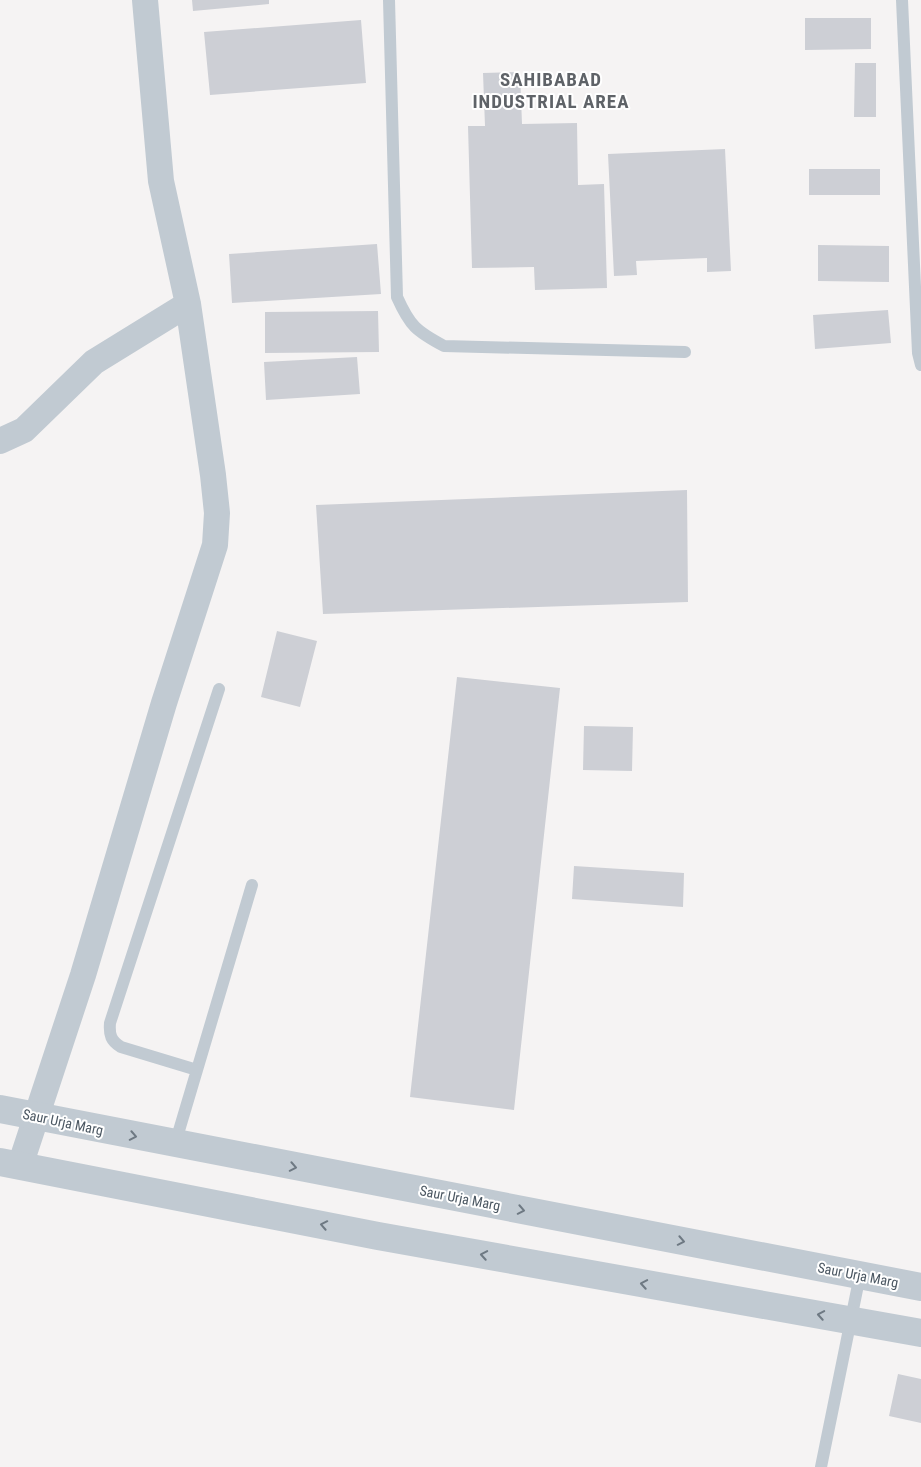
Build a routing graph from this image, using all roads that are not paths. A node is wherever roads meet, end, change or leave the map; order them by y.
1 (145, 0) edge
2 (389, 0) edge
3 (902, 0) edge
4 (188, 304) junction
5 (685, 352) dead end
6 (921, 365) edge
7 (0, 442) edge
8 (219, 689) dead end
9 (252, 885) dead end
10 (197, 1070) junction
11 (0, 1109) edge
12 (37, 1116) junction
13 (175, 1144) junction
14 (10, 1164) edge
15 (860, 1275) junction
16 (921, 1286) edge
17 (852, 1321) junction
18 (921, 1333) edge
19 (822, 1467) edge

1 - 4 street
2 - 5 lane
3 - 6 lane
4 - 7 street
4 - 12 street
8 - 10 lane
9 - 10 lane
10 - 13 lane
11 - 12 street, Saur Urja Marg
12 -> 13 street, Saur Urja Marg
12 - 14 street
13 -> 15 street, Saur Urja Marg
17 -> 14 street
15 - 16 street, Saur Urja Marg
15 - 17 lane
17 - 18 street
17 - 19 lane

